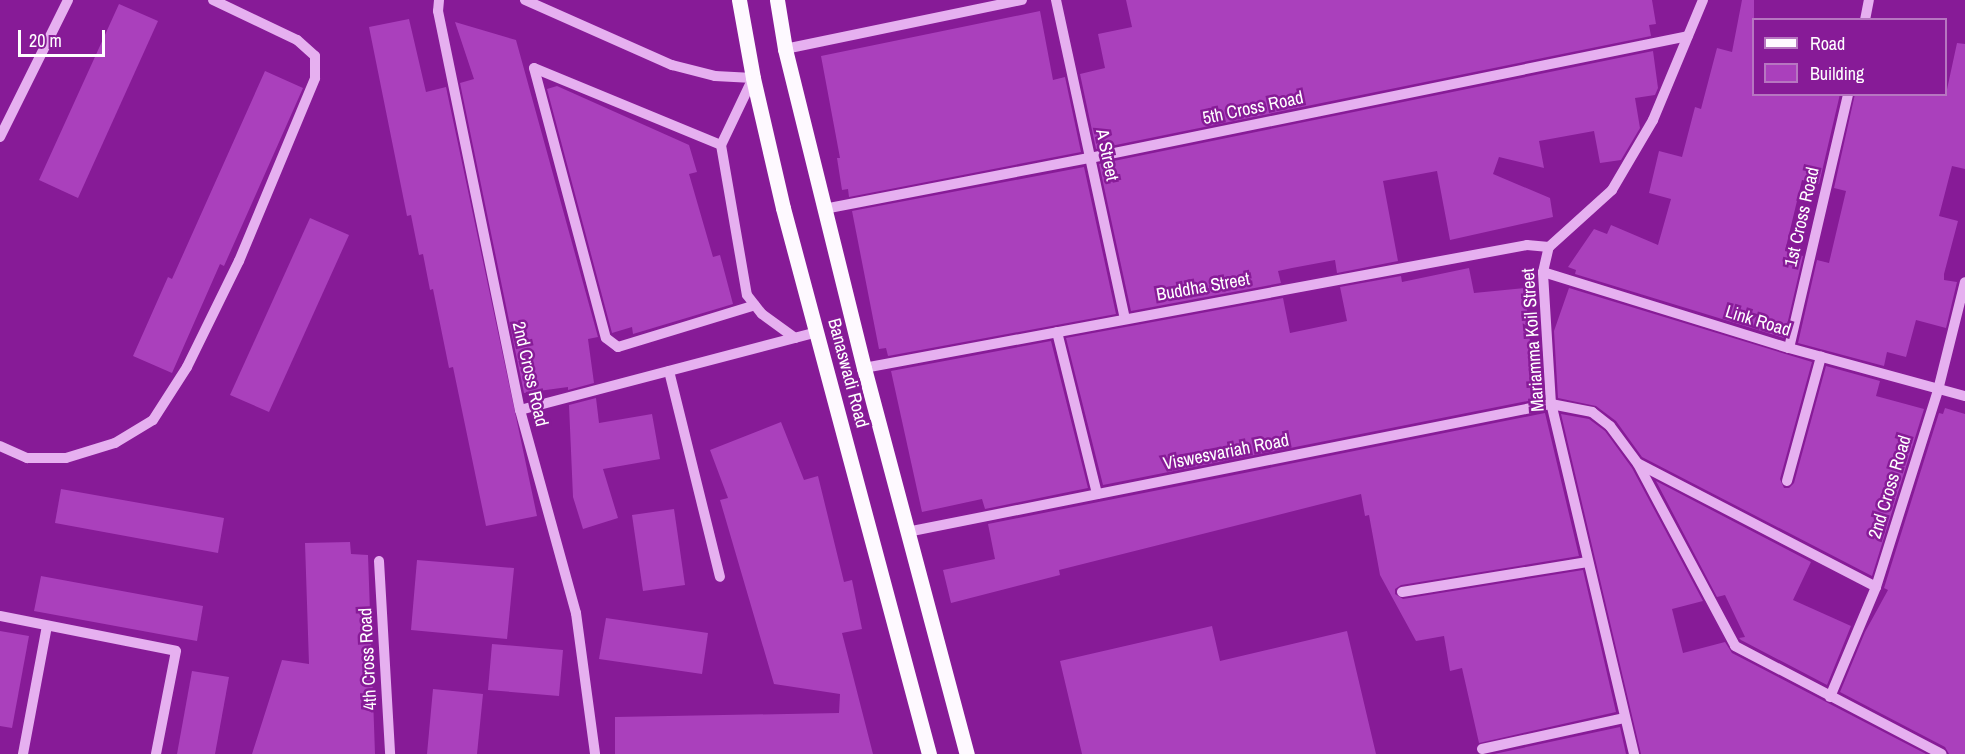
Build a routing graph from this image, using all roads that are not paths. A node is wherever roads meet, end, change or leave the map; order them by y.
1 (68, 0) edge
2 (213, 0) edge
3 (439, 0) edge
4 (525, 0) edge
5 (739, 0) edge
6 (777, 0) edge
7 (1022, 0) edge
8 (1056, 0) edge
9 (1703, 0) edge
10 (1869, 0) edge
11 (1865, 18) edge
12 (1689, 36) junction
13 (786, 49) junction
14 (753, 78) junction
15 (1848, 96) edge
16 (0, 137) edge
17 (721, 145) junction
18 (1090, 158) junction
19 (824, 209) junction
20 (1549, 247) junction
21 (1543, 272) junction
22 (1965, 282) edge
23 (755, 305) junction
24 (1125, 318) junction
25 (817, 332) junction
26 (1057, 332) junction
27 (795, 338) junction
28 (1789, 348) junction
29 (1821, 357) junction
30 (864, 369) junction
31 (669, 371) junction
32 (1938, 390) junction
33 (1965, 396) edge
34 (1551, 404) junction
35 (520, 410) junction
36 (0, 446) edge
37 (1638, 464) junction
38 (1787, 481) dead end
39 (1097, 494) junction
40 (907, 532) junction
41 (379, 561) dead end
42 (1588, 562) junction
43 (720, 577) dead end
44 (1876, 587) junction
45 (1402, 592) dead end
46 (0, 616) edge
47 (47, 626) junction
48 (1830, 697) junction
49 (1624, 718) junction
50 (1482, 749) dead end
51 (23, 754) edge
52 (156, 754) edge
53 (390, 754) edge
54 (595, 754) edge
55 (929, 754) edge
56 (967, 754) edge
57 (1634, 754) edge
58 (1942, 754) edge

1 - 16 street
2 - 36 street
3 - 35 street, 2nd Cross Road
4 - 14 street
5 - 14 main road, Banaswadi Road
6 - 13 main road, Banaswadi Road
7 - 13 street
8 - 18 street, A Street
9 - 12 street, Mariamma Koil Street
10 - 11 street
12 - 18 street, 5th Cross Road
12 - 20 street, Mariamma Koil Street
13 - 19 main road, Banaswadi Road
14 - 17 street
14 - 25 main road, Banaswadi Road
15 - 28 street, 1st Cross Road
17 - 23 street
17 - 23 street
18 - 19 street, 5th Cross Road
18 - 24 street, A Street
19 - 30 main road, Banaswadi Road
20 - 21 street, Mariamma Koil Street
20 - 24 street, Buddha Street
21 - 28 street, Link Road
21 - 34 street, Mariamma Koil Street
22 - 32 street, 2nd Cross Road
23 - 27 street
24 - 26 street, Buddha Street
25 - 27 street
25 - 55 main road, Banaswadi Road
26 - 30 street, Buddha Street
26 - 39 street
27 - 31 street
28 - 29 street, Link Road
29 - 32 street, Link Road
29 - 38 street
30 - 40 main road, Banaswadi Road
31 - 35 street
31 - 43 street
32 - 33 street, Link Road
32 - 44 street, 2nd Cross Road
34 - 37 street
34 - 39 street, Viswesvariah Road
34 - 42 street, Mariamma Koil Street
35 - 54 street, 2nd Cross Road
37 - 44 street
37 - 48 street
39 - 40 street, Viswesvariah Road
40 - 56 main road, Banaswadi Road
41 - 53 street, 4th Cross Road
42 - 45 street
42 - 49 street, Mariamma Koil Street
44 - 48 street, 2nd Cross Road
46 - 47 street
47 - 51 street
47 - 52 street
48 - 58 street
49 - 50 street
49 - 57 street, Mariamma Koil Street

